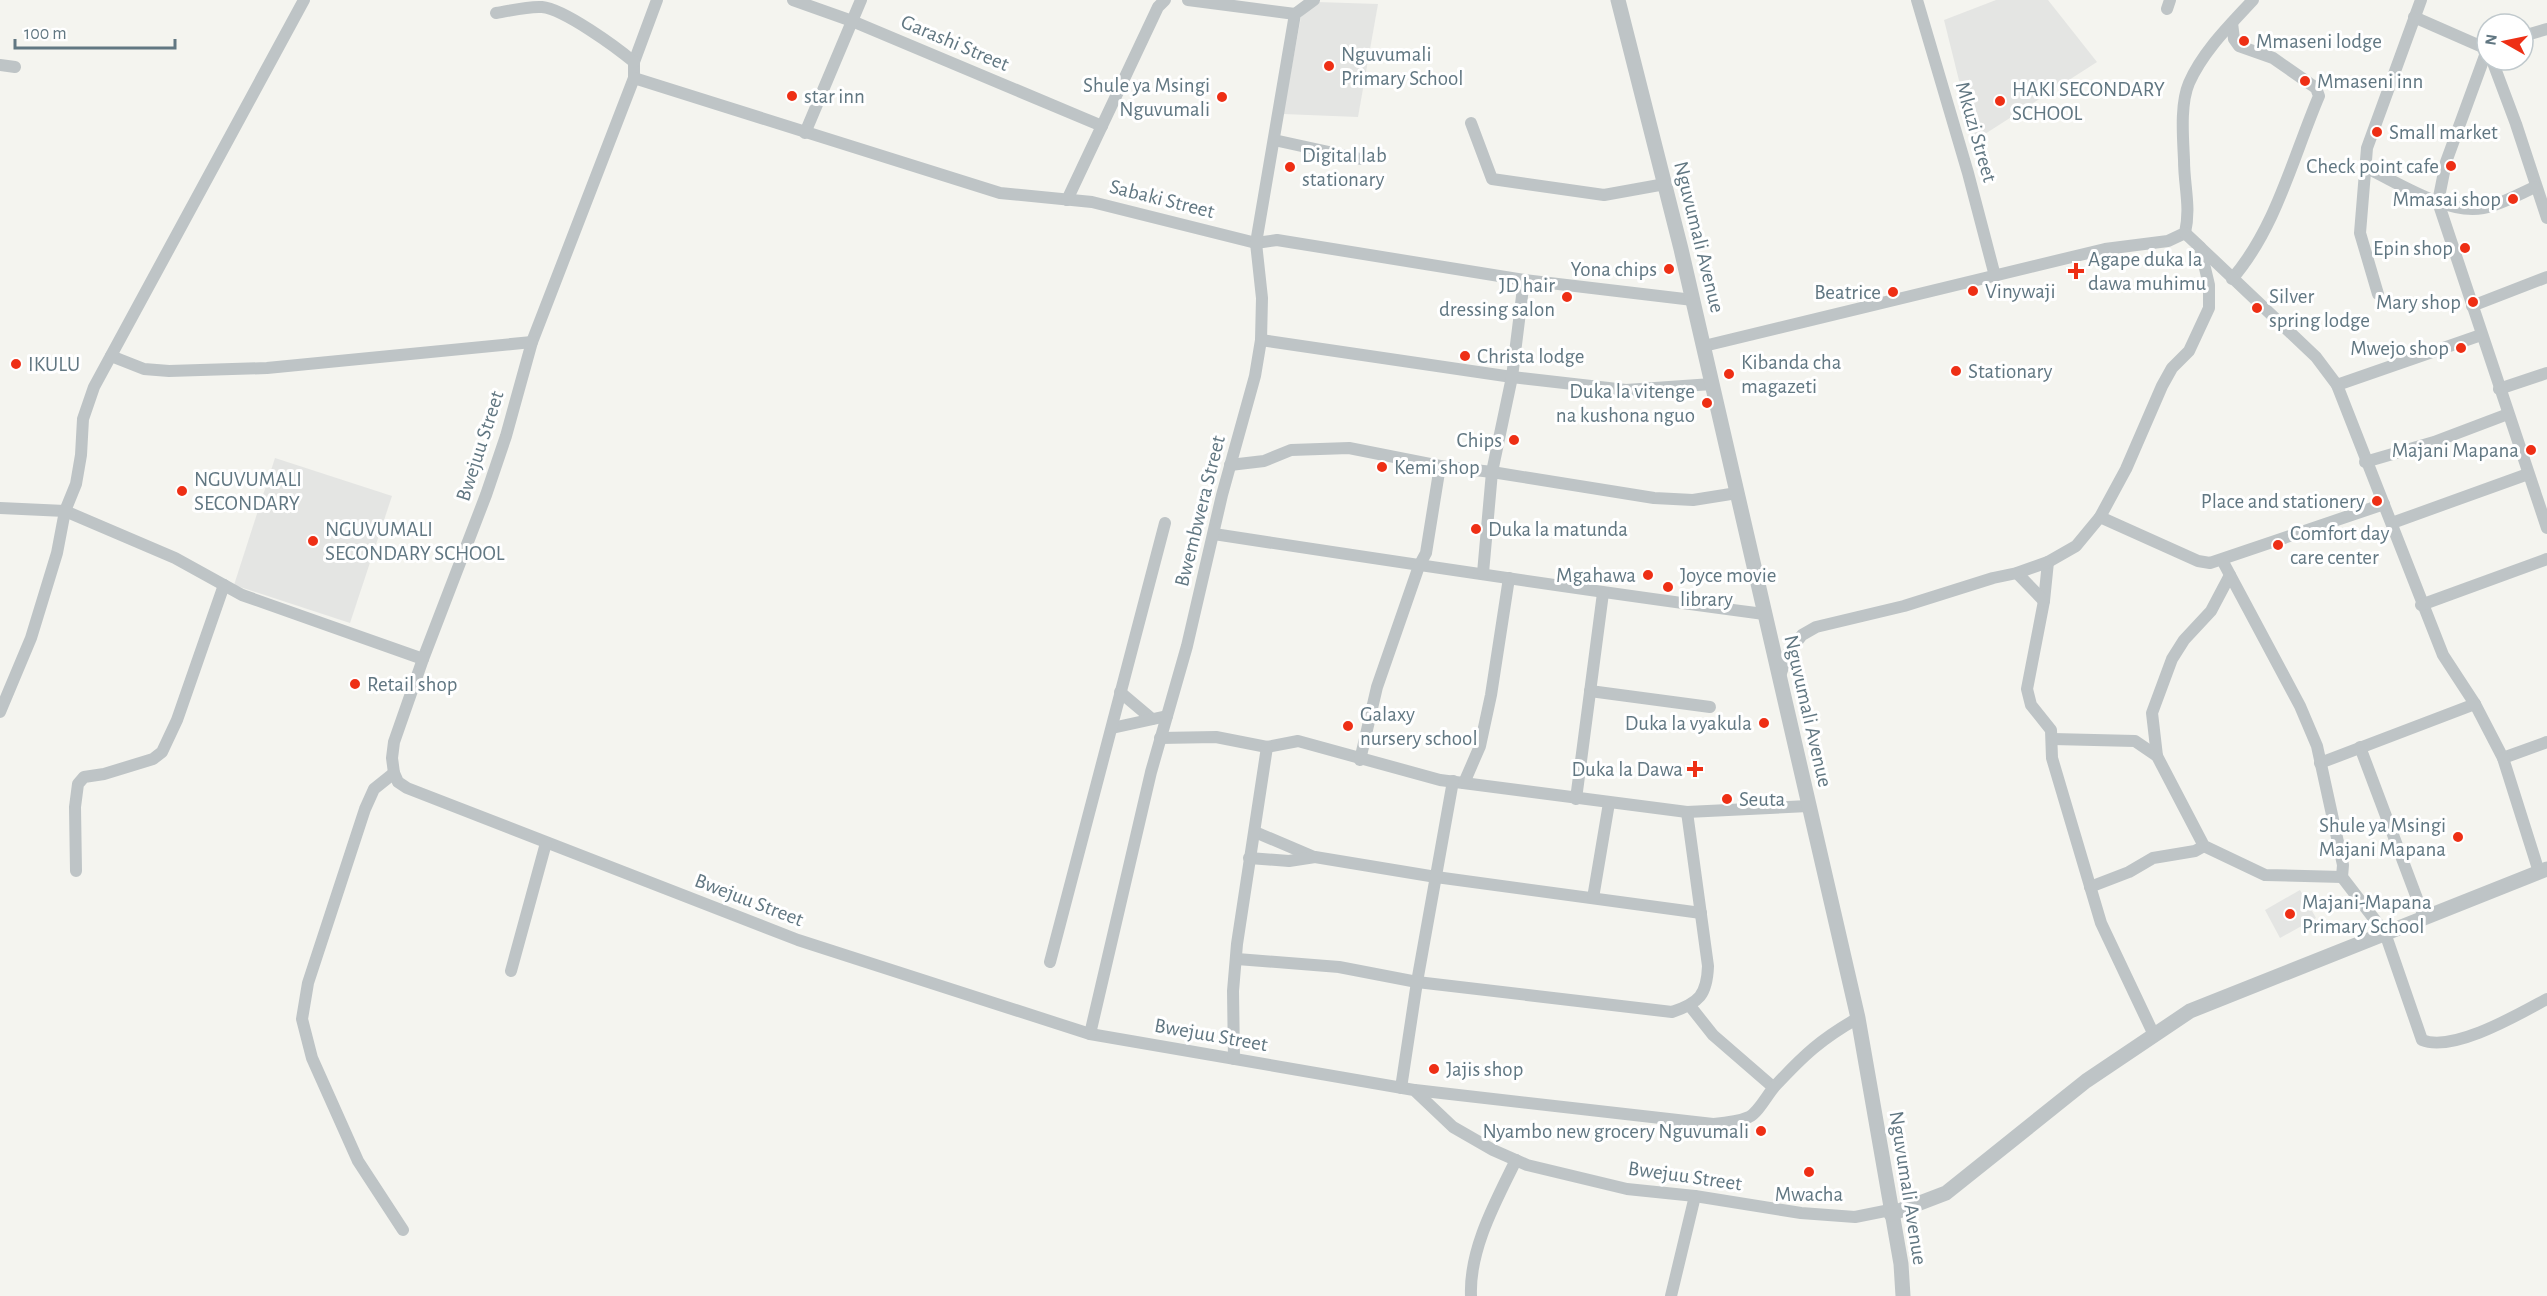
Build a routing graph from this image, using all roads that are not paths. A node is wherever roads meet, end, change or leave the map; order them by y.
1 (304, 0) edge
2 (657, 0) edge
3 (793, 0) edge
4 (861, 0) edge
5 (1165, 0) edge
6 (1188, 0) edge
7 (1314, 0) edge
8 (1618, 0) edge
9 (1917, 0) edge
10 (2253, 0) edge
11 (2421, 0) edge
12 (495, 13) dead end
13 (1295, 14) junction
14 (2414, 17) junction
15 (852, 21) junction
16 (2232, 23) junction
17 (2475, 45) edge
18 (634, 62) junction
19 (0, 64) edge
20 (15, 67) dead end
21 (2479, 72) edge
22 (2496, 72) edge
23 (634, 78) junction
24 (1471, 123) dead end
25 (1102, 126) junction
26 (805, 133) junction
27 (1274, 140) junction
28 (1361, 159) dead end
29 (2365, 167) junction
30 (1665, 184) junction
31 (2535, 187) junction
32 (1067, 200) junction
33 (2438, 202) junction
34 (2547, 218) edge
35 (2185, 233) junction
36 (1256, 243) junction
37 (2200, 247) junction
38 (1995, 276) junction
39 (2547, 277) edge
40 (2232, 279) junction
41 (1524, 280) junction
42 (2378, 294) dead end
43 (1693, 300) junction
44 (2472, 306) junction
45 (2481, 335) junction
46 (1261, 340) junction
47 (532, 342) junction
48 (1704, 346) junction
49 (111, 356) junction
50 (2547, 373) edge
51 (1512, 377) junction
52 (1712, 384) junction
53 (2337, 385) junction
54 (2499, 389) junction
55 (2508, 414) junction
56 (2365, 462) junction
57 (1230, 465) junction
58 (1440, 466) junction
59 (1492, 472) junction
60 (2528, 474) junction
61 (1737, 493) junction
62 (2542, 499) edge
63 (2384, 504) junction
64 (0, 508) edge
65 (65, 511) junction
66 (2100, 516) junction
67 (1165, 523) dead end
68 (2392, 523) junction
69 (2547, 528) edge
70 (1214, 534) junction
71 (2547, 559) edge
72 (2222, 560) junction
73 (2048, 562) junction
74 (1419, 566) junction
75 (1483, 573) junction
76 (2017, 573) junction
77 (2230, 575) junction
78 (1509, 578) junction
79 (224, 585) junction
80 (1603, 593) junction
81 (2044, 601) junction
82 (2421, 605) junction
83 (1764, 614) junction
84 (423, 659) junction
85 (1779, 680) junction
86 (1590, 691) junction
87 (1120, 692) junction
88 (2475, 705) junction
89 (1710, 706) dead end
90 (0, 712) edge
91 (1167, 716) junction
92 (1152, 719) junction
93 (1112, 728) junction
94 (1160, 738) junction
95 (2053, 739) junction
96 (2547, 742) edge
97 (1266, 747) junction
98 (2360, 747) junction
99 (2157, 756) junction
100 (2503, 758) junction
101 (1360, 760) junction
102 (2320, 763) junction
103 (393, 773) junction
104 (1458, 782) junction
105 (1575, 799) junction
106 (1610, 803) junction
107 (1808, 806) junction
108 (1687, 812) junction
109 (1255, 832) junction
110 (546, 843) junction
111 (2204, 846) junction
112 (1315, 857) junction
113 (1250, 858) junction
114 (2543, 870) edge
115 (76, 871) dead end
116 (1436, 877) junction
117 (2342, 878) junction
118 (2090, 887) junction
119 (1593, 898) junction
120 (1701, 913) junction
121 (2424, 917) junction
122 (2385, 933) junction
123 (1237, 959) junction
124 (1050, 962) dead end
125 (511, 971) dead end
126 (1417, 982) junction
127 (2547, 999) edge
128 (1690, 1006) junction
129 (1858, 1018) junction
130 (1090, 1034) junction
131 (2154, 1035) junction
132 (1234, 1059) junction
133 (1773, 1087) junction
134 (1408, 1089) junction
135 (1516, 1160) junction
136 (1695, 1196) junction
137 (1891, 1212) junction
138 (403, 1230) dead end
139 (1471, 1296) edge
140 (1671, 1296) edge
141 (1903, 1296) edge

1 - 49 street
2 - 18 street, Bwejuu Street
3 - 15 street, Garashi Street
4 - 15 street
5 - 25 street
6 - 13 street
7 - 13 street
8 - 30 street, Nguvumali Avenue
9 - 38 street, Mkuzi Street
10 - 16 street
11 - 14 street
12 - 18 street
13 - 27 street, Bwembwera Street
14 - 17 street
14 - 29 street
15 - 25 street, Garashi Street
15 - 26 street
16 - 35 street
16 - 40 street
18 - 23 street, Bwejuu Street
19 - 20 street
21 - 33 street
22 - 31 street
23 - 26 street, Sabaki Street
23 - 47 street, Bwejuu Street
24 - 30 street
25 - 32 street
26 - 32 street, Sabaki Street
27 - 28 street
27 - 36 street, Bwembwera Street
29 - 33 street
29 - 42 street
30 - 43 street, Nguvumali Avenue
31 - 33 street
31 - 34 street
32 - 36 street, Sabaki Street
33 - 44 street
35 - 37 street
35 - 38 street
36 - 41 street, Sabaki Street
36 - 46 street, Bwembwera Street
37 - 40 street
37 - 66 street
38 - 48 street
39 - 44 street
40 - 53 street
41 - 43 street, Sabaki Street
41 - 51 street
43 - 48 street, Nguvumali Avenue
44 - 45 street
45 - 53 street
45 - 54 street
46 - 51 street
46 - 57 street, Bwembwera Street
47 - 49 street
47 - 84 street, Bwejuu Street
48 - 52 street, Nguvumali Avenue
49 - 65 street
50 - 54 street
51 - 52 street
51 - 59 street
52 - 61 street, Nguvumali Avenue
53 - 56 street
54 - 55 street
55 - 56 street
55 - 60 street
56 - 63 street
57 - 58 street
57 - 70 street, Bwembwera Street
58 - 59 street
58 - 74 street
59 - 61 street
59 - 75 street
60 - 62 street
60 - 68 street
61 - 83 street, Nguvumali Avenue
62 - 69 street
63 - 68 street
63 - 72 street
64 - 65 street
65 - 79 street
65 - 90 street
66 - 72 street
66 - 73 street
67 - 87 street
68 - 82 street
70 - 74 street
70 - 91 street, Bwembwera Street
71 - 82 street
72 - 77 street
73 - 76 street
73 - 81 street
74 - 75 street
74 - 101 street
75 - 78 street
76 - 81 street
76 - 85 street
77 - 99 street
77 - 102 street
78 - 80 street
78 - 104 street
79 - 84 street
79 - 115 street
80 - 83 street
80 - 86 street
81 - 95 street
82 - 88 street
83 - 85 street, Nguvumali Avenue
84 - 103 street, Bwejuu Street
85 - 107 street, Nguvumali Avenue
86 - 89 street
86 - 105 street
87 - 92 street
87 - 93 street
88 - 98 street
88 - 100 street
91 - 92 street
91 - 94 street, Bwembwera Street
92 - 93 street
93 - 124 street
94 - 97 street
94 - 130 street, Bwembwera Street
95 - 99 street
95 - 118 street
96 - 100 street
97 - 101 street
97 - 109 street
98 - 102 street
98 - 121 street
99 - 111 street
100 - 114 street
101 - 104 street
102 - 117 street
103 - 110 street, Bwejuu Street
103 - 138 street
104 - 105 street
104 - 116 street
105 - 106 street
106 - 108 street
106 - 119 street
107 - 108 street
107 - 129 street, Nguvumali Avenue
108 - 120 street
109 - 112 street
109 - 113 street
110 - 125 street
110 - 130 street, Bwejuu Street
111 - 117 street
111 - 118 street
112 - 113 street
112 - 116 street
113 - 123 street
114 - 121 street
116 - 119 street
116 - 126 street
117 - 122 street
118 - 131 street
119 - 120 street
120 - 128 street
121 - 122 street
122 - 127 street
122 - 131 street
123 - 126 street
123 - 132 street
126 - 128 street
126 - 134 street
128 - 133 street
129 - 133 street
129 - 137 street, Nguvumali Avenue
130 - 132 street, Bwejuu Street
131 - 137 street
132 - 134 street, Bwejuu Street
133 - 134 street
134 - 135 street, Bwejuu Street
135 - 136 street, Bwejuu Street
135 - 139 street
136 - 137 street, Bwejuu Street
136 - 140 street
137 - 141 street, Nguvumali Avenue

